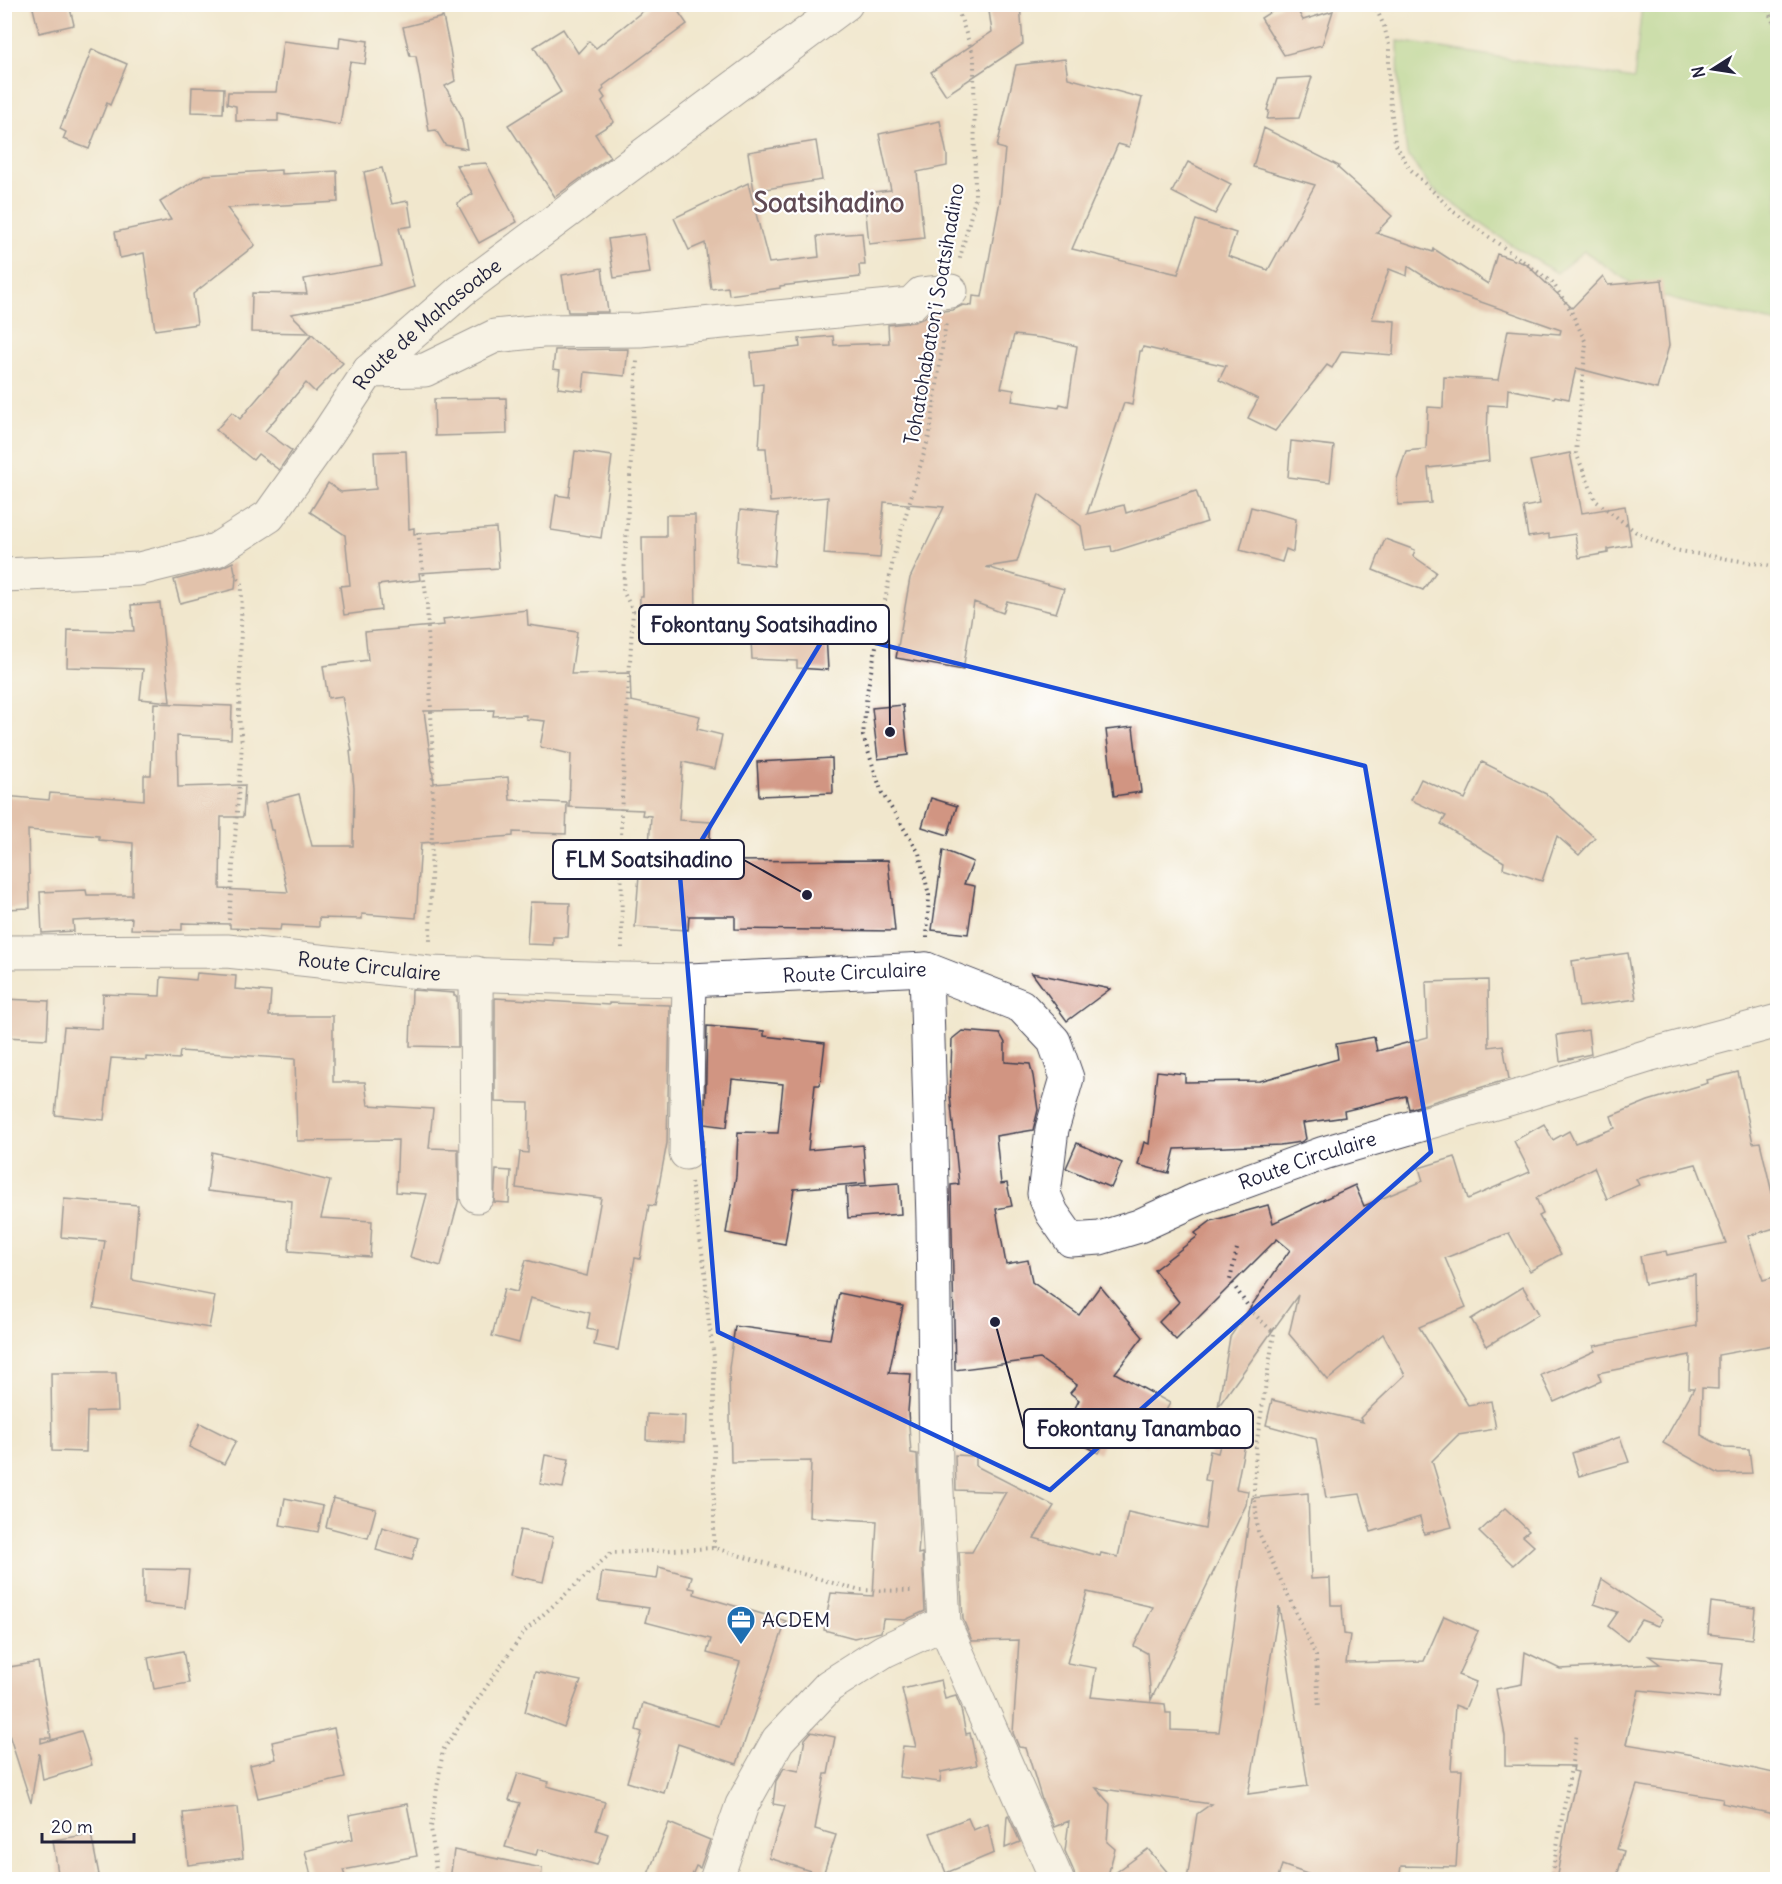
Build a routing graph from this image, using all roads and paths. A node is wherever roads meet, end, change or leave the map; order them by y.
1 (846, 4) edge
2 (956, 4) edge
3 (1374, 4) edge
4 (1765, 4) edge
5 (814, 18) edge
6 (1778, 33) edge
7 (951, 291) junction
8 (369, 371) junction
9 (635, 386) dead end
10 (418, 532) dead end
11 (216, 550) junction
12 (1778, 567) edge
13 (4, 574) edge
14 (227, 951) junction
15 (4, 952) edge
16 (926, 969) junction
17 (429, 973) junction
18 (476, 974) junction
19 (622, 979) junction
20 (689, 980) junction
21 (1778, 1021) edge
22 (686, 1153) joint
23 (477, 1196) dead end
24 (1237, 1249) dead end
25 (714, 1548) junction
26 (943, 1607) junction
27 (1319, 1709) dead end
28 (1577, 1734) dead end
29 (437, 1880) edge
30 (716, 1880) edge
31 (1057, 1880) edge
32 (1551, 1880) edge

1 - 5 street, Route de Mahasoabe
2 - 7 path, Tohatohabaton'i Soatsihadino
3 - 12 path
4 - 6 path
5 - 8 street, Route de Mahasoabe
7 - 8 street
7 - 16 path, Tohatohabaton'i Soatsihadino
8 - 11 street, Route de Mahasoabe
9 - 19 path
10 - 17 path
11 - 13 street, Route de Mahasoabe
11 - 14 path
14 - 15 street, Route Circulaire
14 - 17 street, Route Circulaire
16 - 20 street, Route Circulaire
16 - 21 street, Route Circulaire
16 - 26 street
17 - 18 street, Route Circulaire
18 - 19 street, Route Circulaire
18 - 23 street
19 - 20 street, Route Circulaire
20 - 22 street
22 - 25 path
24 - 27 path
25 - 26 path
25 - 29 path
26 - 30 street
26 - 31 street
28 - 32 path

